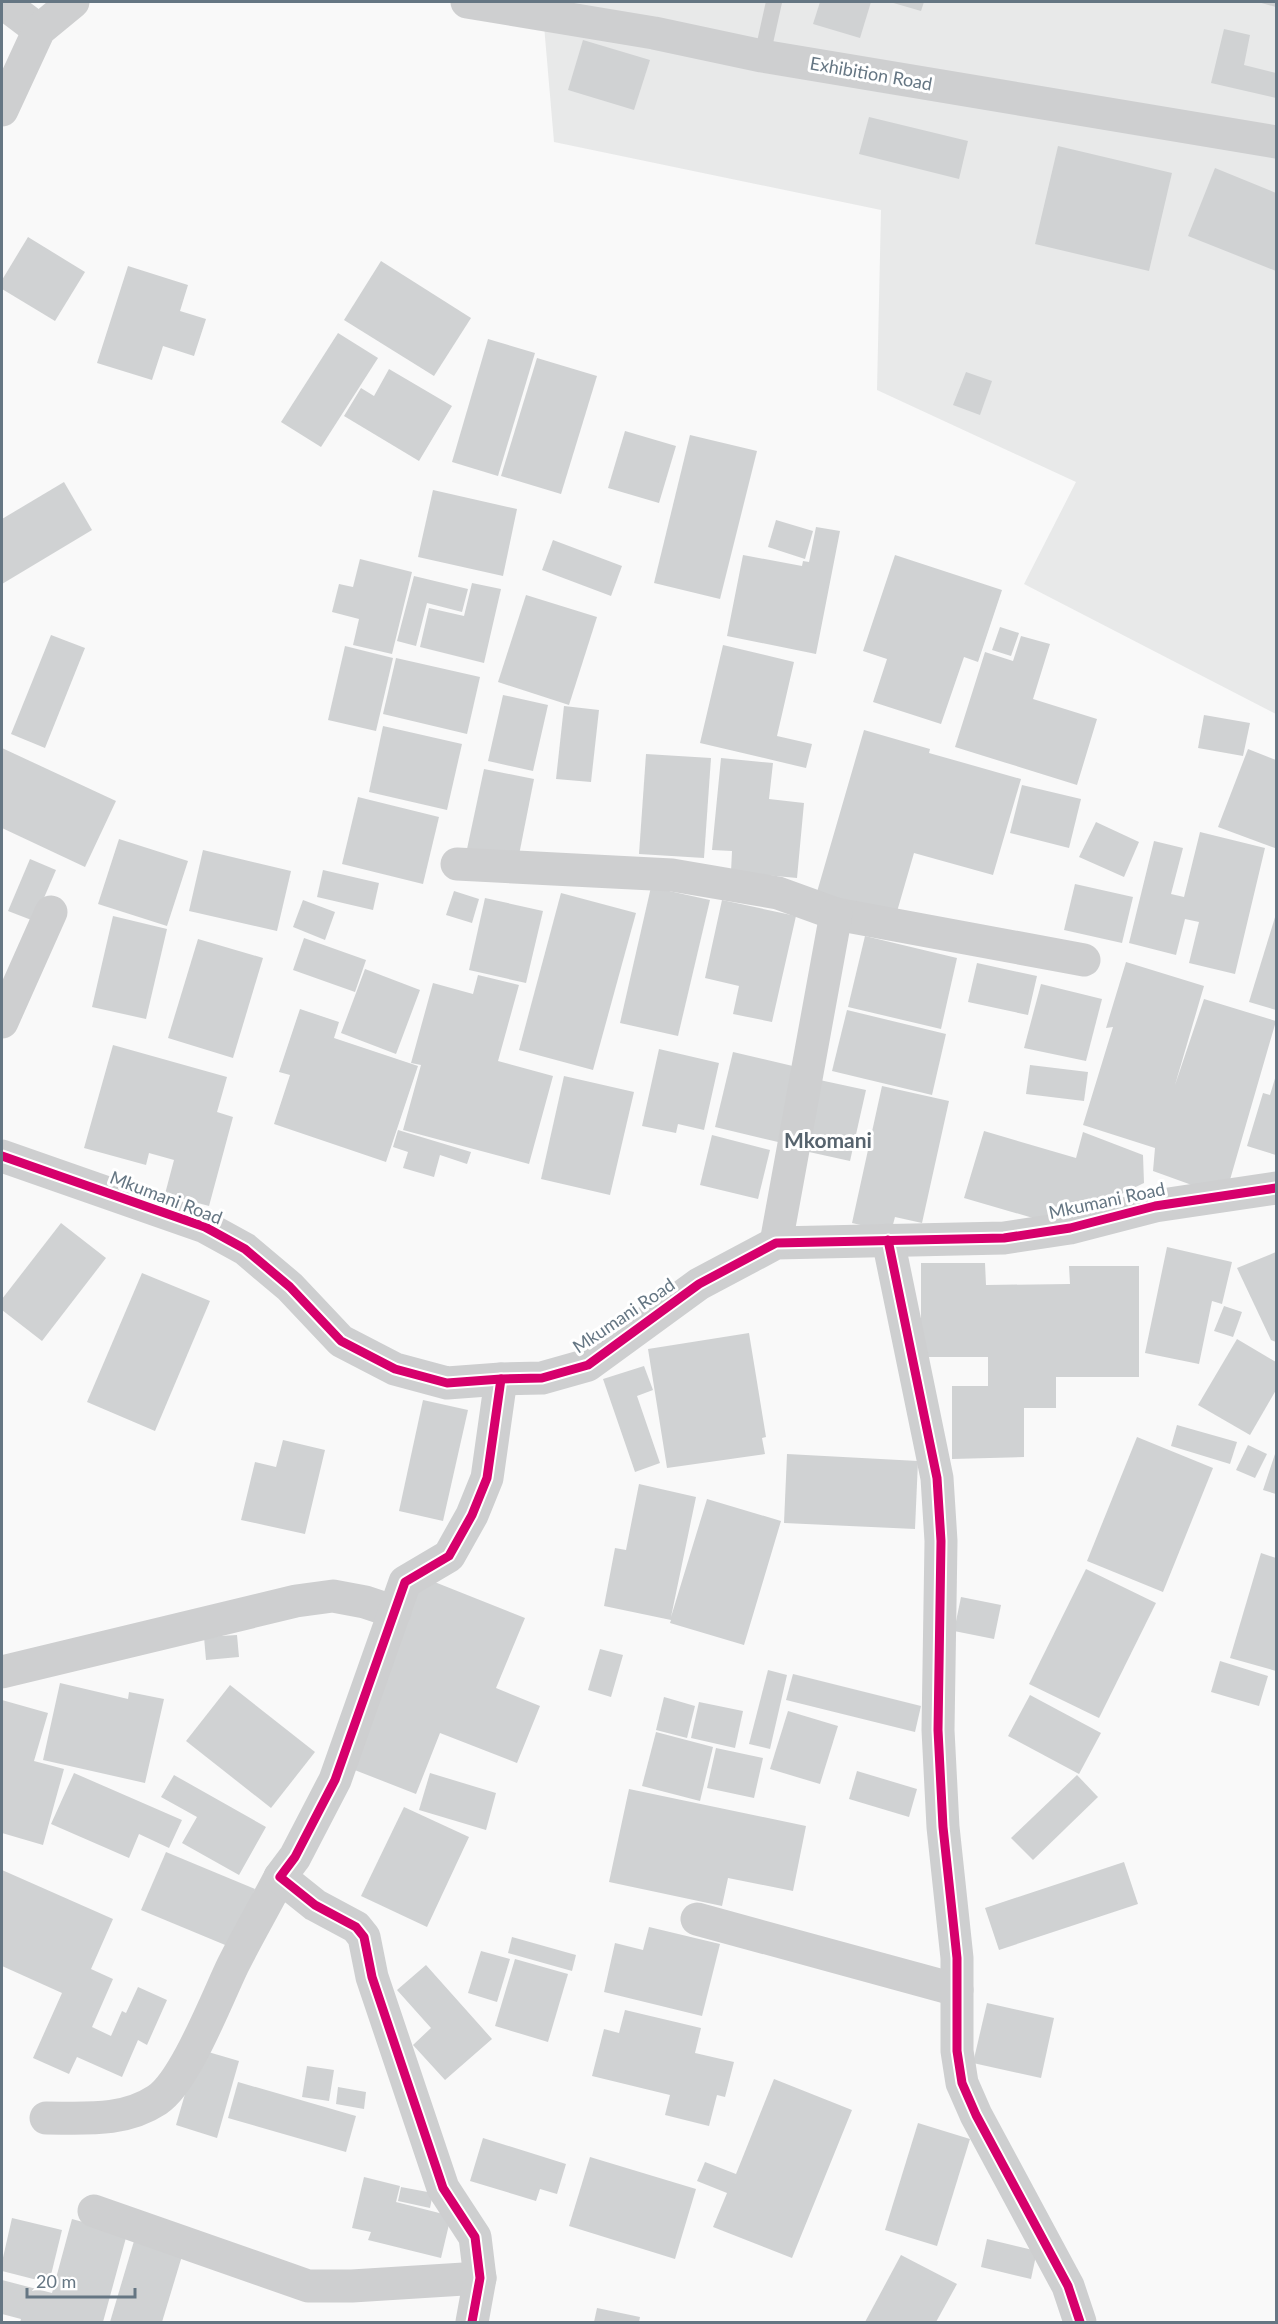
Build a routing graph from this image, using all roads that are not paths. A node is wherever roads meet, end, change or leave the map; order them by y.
1 (2, 2) edge
2 (73, 2) edge
3 (466, 2) edge
4 (774, 2) edge
5 (39, 30) junction
6 (762, 56) junction
7 (2, 110) edge
8 (1276, 142) edge
9 (457, 864) dead end
10 (51, 912) dead end
11 (836, 914) junction
12 (1084, 960) dead end
13 (2, 1022) edge
14 (2, 1156) edge
15 (1276, 1188) edge
16 (888, 1240) junction
17 (776, 1244) junction
18 (501, 1378) junction
19 (395, 1612) junction
20 (2, 1672) edge
21 (280, 1876) junction
22 (697, 1919) dead end
23 (957, 1990) junction
24 (46, 2118) dead end
25 (94, 2211) dead end
26 (480, 2278) junction
27 (472, 2322) edge
28 (1080, 2322) edge

1 - 5 street
2 - 5 street
3 - 6 street, Exhibition Road
4 - 6 lane
5 - 7 street
6 - 8 street, Exhibition Road
9 - 11 street
10 - 13 street
11 - 12 street
11 - 17 street
14 - 18 street, Mkumani Road
15 - 16 street, Mkumani Road
16 - 17 street, Mkumani Road
16 - 23 street
17 - 18 street, Mkumani Road
18 - 19 street
19 - 20 street
19 - 21 street
21 - 24 street
21 - 26 street
22 - 23 street
23 - 28 street
25 - 26 street
26 - 27 street

